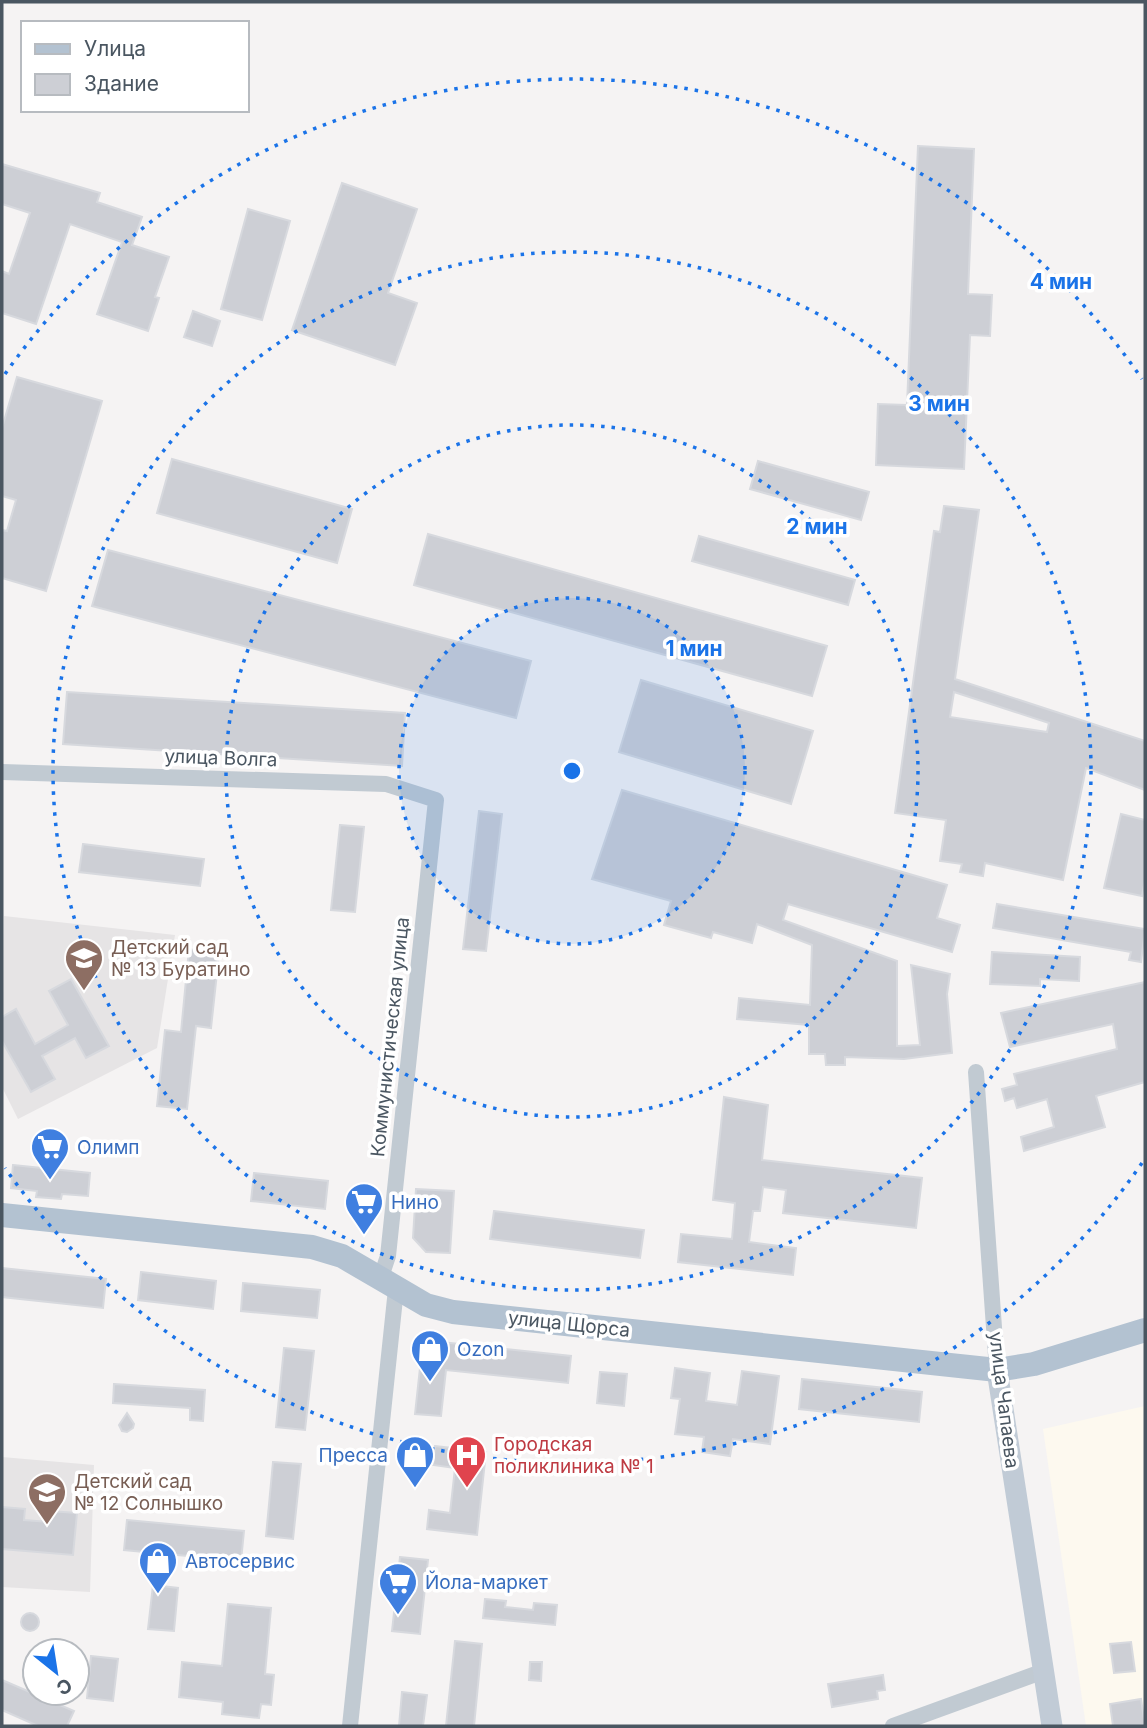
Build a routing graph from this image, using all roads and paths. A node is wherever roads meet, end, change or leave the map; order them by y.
1 (2, 772) edge
2 (436, 800) joint
3 (976, 1072) dead end
4 (2, 1215) edge
5 (389, 1283) junction
6 (1145, 1330) edge
7 (997, 1370) junction
8 (1044, 1671) junction
9 (350, 1726) edge
10 (894, 1726) edge
11 (1052, 1726) edge

1 - 2 street, улица Волга
2 - 5 street, Коммунистическая улица
3 - 7 street, улица Чапаева
4 - 5 main road, улица Щорса
5 - 7 main road, улица Щорса
5 - 9 street, Коммунистическая улица
6 - 7 main road, улица Щорса
7 - 8 main road, улица Чапаева
8 - 10 street
8 - 11 main road, улица Чапаева

